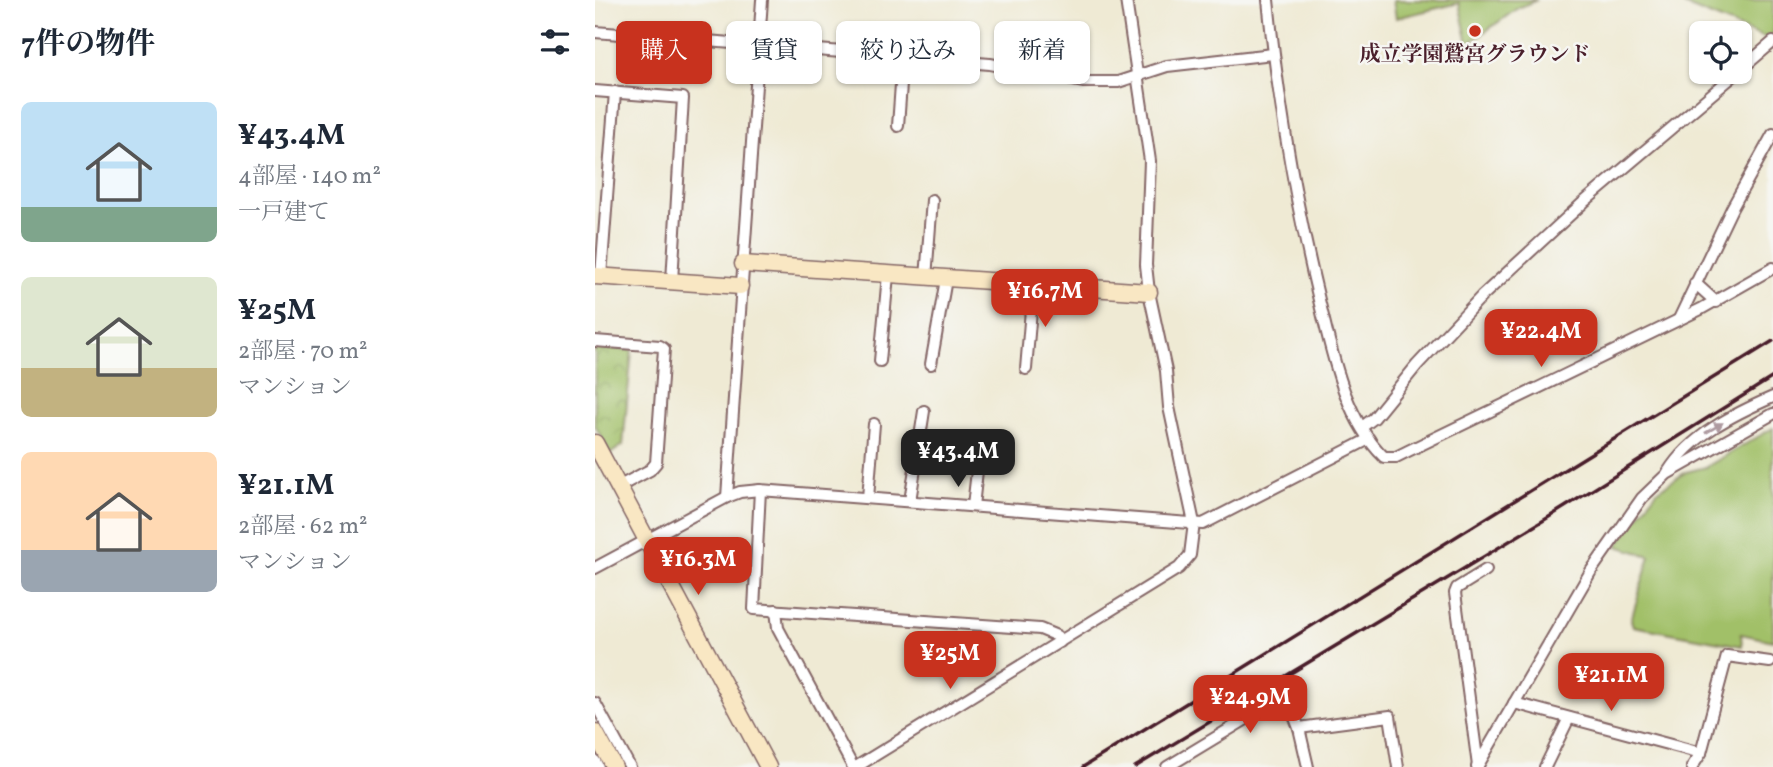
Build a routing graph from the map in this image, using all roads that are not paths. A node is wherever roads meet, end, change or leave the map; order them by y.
1 (762, 0) edge
2 (1126, 0) edge
3 (1268, 0) edge
4 (761, 21) edge
5 (595, 32) edge
6 (726, 42) edge
7 (1773, 42) edge
8 (1273, 54) junction
9 (1752, 60) edge
10 (980, 63) edge
11 (1137, 75) junction
12 (757, 84) edge
13 (902, 84) edge
14 (1724, 84) edge
15 (595, 91) edge
16 (615, 92) junction
17 (898, 126) dead end
18 (1773, 134) edge
19 (932, 200) dead end
20 (600, 212) edge
21 (743, 264) junction
22 (1773, 268) edge
23 (888, 275) junction
24 (598, 276) edge
25 (926, 278) junction
26 (946, 279) junction
27 (672, 281) junction
28 (1695, 283) junction
29 (740, 286) junction
30 (1033, 286) junction
31 (1150, 292) junction
32 (1716, 302) junction
33 (1679, 319) junction
34 (595, 341) edge
35 (880, 361) dead end
36 (932, 363) dead end
37 (1026, 369) dead end
38 (1773, 398) edge
39 (924, 411) dead end
40 (1773, 414) edge
41 (874, 424) dead end
42 (1751, 426) junction
43 (1362, 427) junction
44 (1369, 439) junction
45 (595, 443) edge
46 (977, 471) dead end
47 (1667, 474) junction
48 (618, 487) junction
49 (760, 490) junction
50 (727, 497) junction
51 (868, 498) junction
52 (910, 501) junction
53 (973, 506) junction
54 (1194, 523) junction
55 (647, 542) junction
56 (595, 568) edge
57 (1486, 570) dead end
58 (776, 610) junction
59 (1060, 642) junction
60 (1770, 662) dead end
61 (595, 703) edge
62 (1514, 704) junction
63 (1569, 718) junction
64 (1299, 728) junction
65 (595, 732) edge
66 (1701, 753) junction
67 (595, 761) edge
68 (1187, 762) edge
69 (1478, 766) edge
70 (598, 767) edge
71 (614, 767) edge
72 (630, 767) edge
73 (768, 767) edge
74 (854, 767) edge
75 (1167, 767) edge
76 (1308, 767) edge
77 (1398, 767) edge
78 (1545, 767) edge
79 (1692, 767) edge

1 - 4 street
2 - 11 street
3 - 8 street
5 - 6 street
7 - 9 street
8 - 11 street
8 - 43 street
10 - 11 street
11 - 31 street
12 - 21 street
13 - 17 street
14 - 43 street
15 - 16 street
16 - 20 street
16 - 27 street
18 - 28 street
19 - 25 street
20 - 24 street
21 - 23 street
21 - 29 street
22 - 32 street
23 - 25 street
23 - 35 street
24 - 27 street
25 - 26 street
26 - 30 street
26 - 36 street
27 - 29 street
28 - 32 street
28 - 33 street
29 - 50 street
30 - 31 street
30 - 37 street
31 - 54 street
32 - 33 street
33 - 44 street
34 - 48 street
38 - 42 street
47 -> 38 street
39 - 52 street
40 - 42 street
41 - 51 street
42 - 47 street
43 - 44 street
44 - 54 street
45 - 48 street
46 - 53 street
47 - 62 street
48 - 55 street
49 - 50 street
49 - 51 street
49 - 58 street
50 - 55 street
51 - 52 street
52 - 53 street
53 - 54 street
54 - 59 street
55 - 56 street
55 - 73 street
57 - 69 street
58 - 59 street
58 - 74 street
59 - 74 street
60 - 66 street
61 - 72 street
62 - 63 street
62 - 69 street
63 - 66 street
63 - 78 street
64 - 68 street
64 - 76 street
64 - 77 street
65 - 71 street
66 - 79 street
67 - 70 street
68 - 75 street

